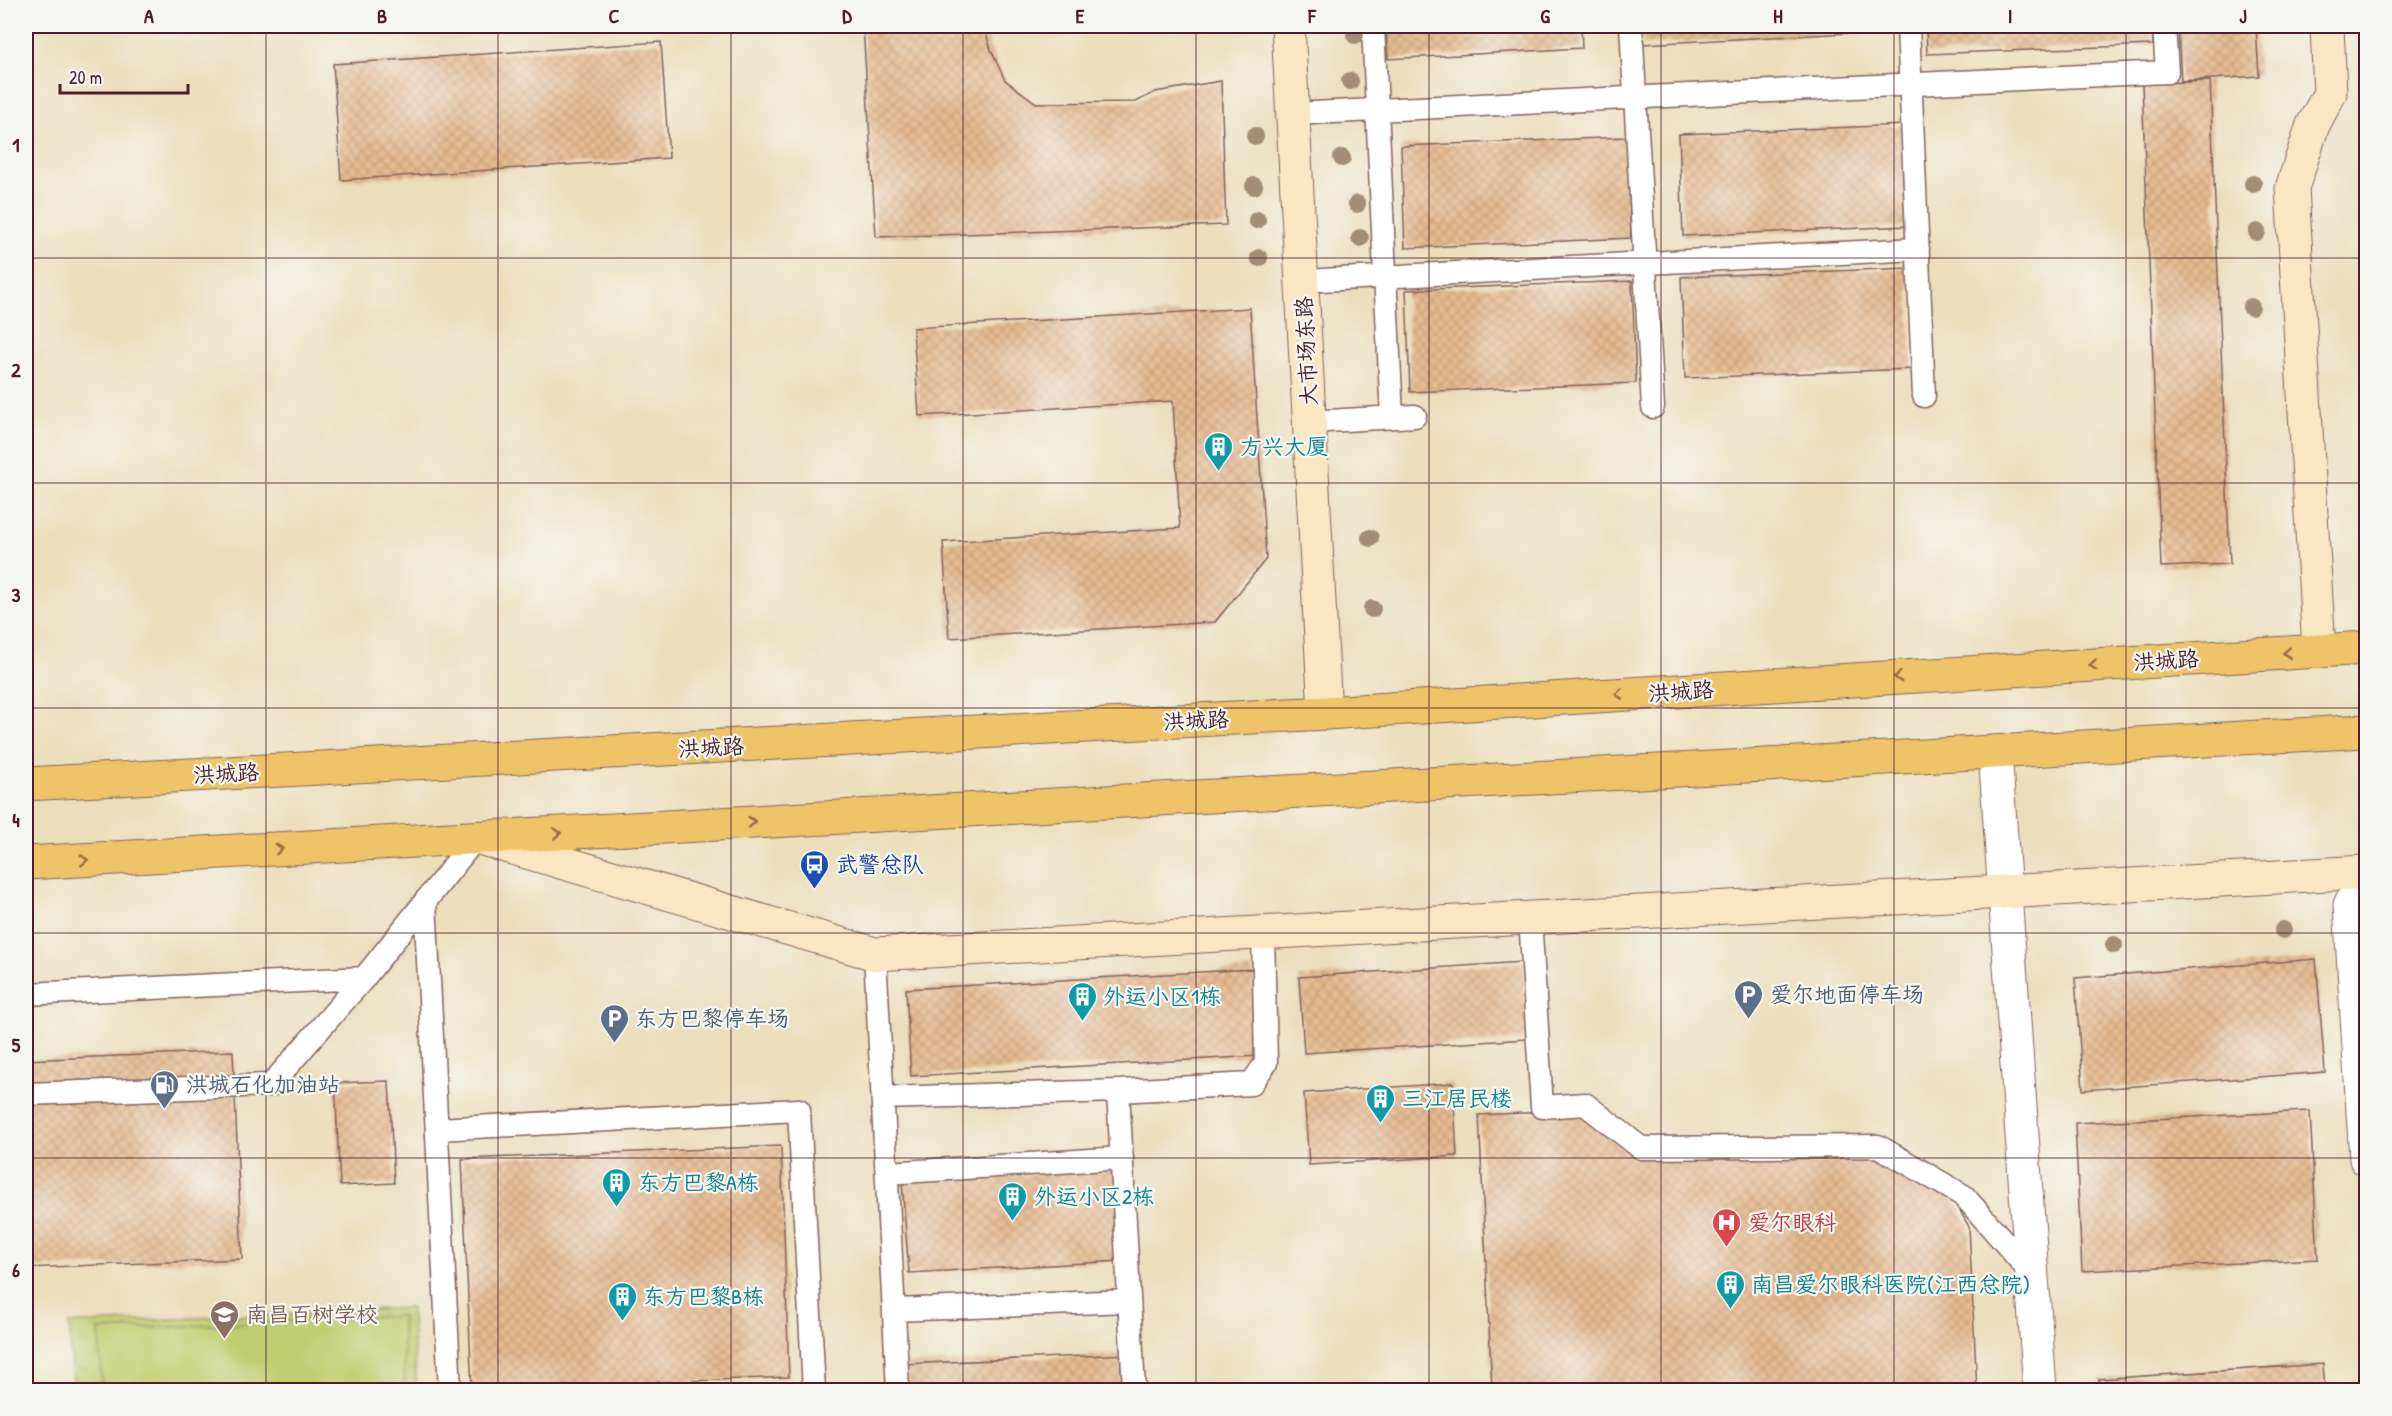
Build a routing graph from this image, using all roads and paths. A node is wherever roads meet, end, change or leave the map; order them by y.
1 (1288, 26) edge
2 (1373, 26) edge
3 (1631, 26) edge
4 (1908, 26) edge
5 (2164, 26) edge
6 (2327, 26) edge
7 (1911, 84) junction
8 (1636, 97) junction
9 (1377, 110) junction
10 (1293, 114) junction
11 (1918, 249) junction
12 (1645, 264) junction
13 (1385, 277) junction
14 (1302, 281) junction
15 (1924, 396) dead end
16 (1653, 406) dead end
17 (1415, 416) dead end
18 (1392, 417) junction
19 (1309, 422) junction
20 (2367, 648) edge
21 (2319, 651) junction
22 (1325, 713) junction
23 (2367, 731) edge
24 (1995, 752) junction
25 (26, 784) edge
26 (476, 838) junction
27 (26, 863) edge
28 (2367, 873) edge
29 (2005, 892) junction
30 (426, 901) junction
31 (1530, 918) junction
32 (1263, 933) junction
33 (876, 954) junction
34 (364, 978) junction
35 (26, 994) edge
36 (2362, 1022) edge
37 (1119, 1090) junction
38 (26, 1094) edge
39 (883, 1098) junction
40 (437, 1129) junction
41 (1122, 1158) junction
42 (2367, 1159) edge
43 (887, 1173) junction
44 (2032, 1274) junction
45 (1129, 1301) junction
46 (894, 1310) junction
47 (450, 1390) edge
48 (814, 1390) edge
49 (898, 1390) edge
50 (1134, 1390) edge
51 (2040, 1390) edge

1 - 10 main road, 大市场东路
2 - 9 lane
3 - 8 lane
4 - 7 lane
5 - 7 lane
6 - 21 main road
7 - 8 lane
7 - 11 lane
8 - 9 lane
8 - 12 lane
9 - 10 lane
9 - 13 lane
10 - 14 main road, 大市场东路
11 - 12 lane
11 - 15 lane
12 - 13 lane
12 - 16 lane
13 - 14 lane
13 - 18 lane
14 - 19 main road, 大市场东路
17 - 18 lane
18 - 19 lane
19 - 22 main road, 大市场东路
20 - 21 highway, 洪城路
21 -> 22 highway, 洪城路
22 - 25 highway, 洪城路
23 - 24 highway
26 -> 24 highway
24 - 29 street
27 -> 26 highway
26 - 30 lane
26 - 33 main road
28 - 29 main road
28 - 36 street
29 - 31 main road
29 - 44 street
30 - 34 lane
30 - 40 lane
31 - 32 main road
31 - 44 lane
32 - 33 main road
32 - 37 lane
33 - 39 lane
34 - 35 lane
34 - 38 lane
36 - 42 street
37 - 39 lane
37 - 41 lane
39 - 43 lane
40 - 47 lane
40 - 48 lane
41 - 43 lane
41 - 45 lane
43 - 46 lane
44 - 51 street
45 - 46 lane
45 - 50 lane
46 - 49 lane

